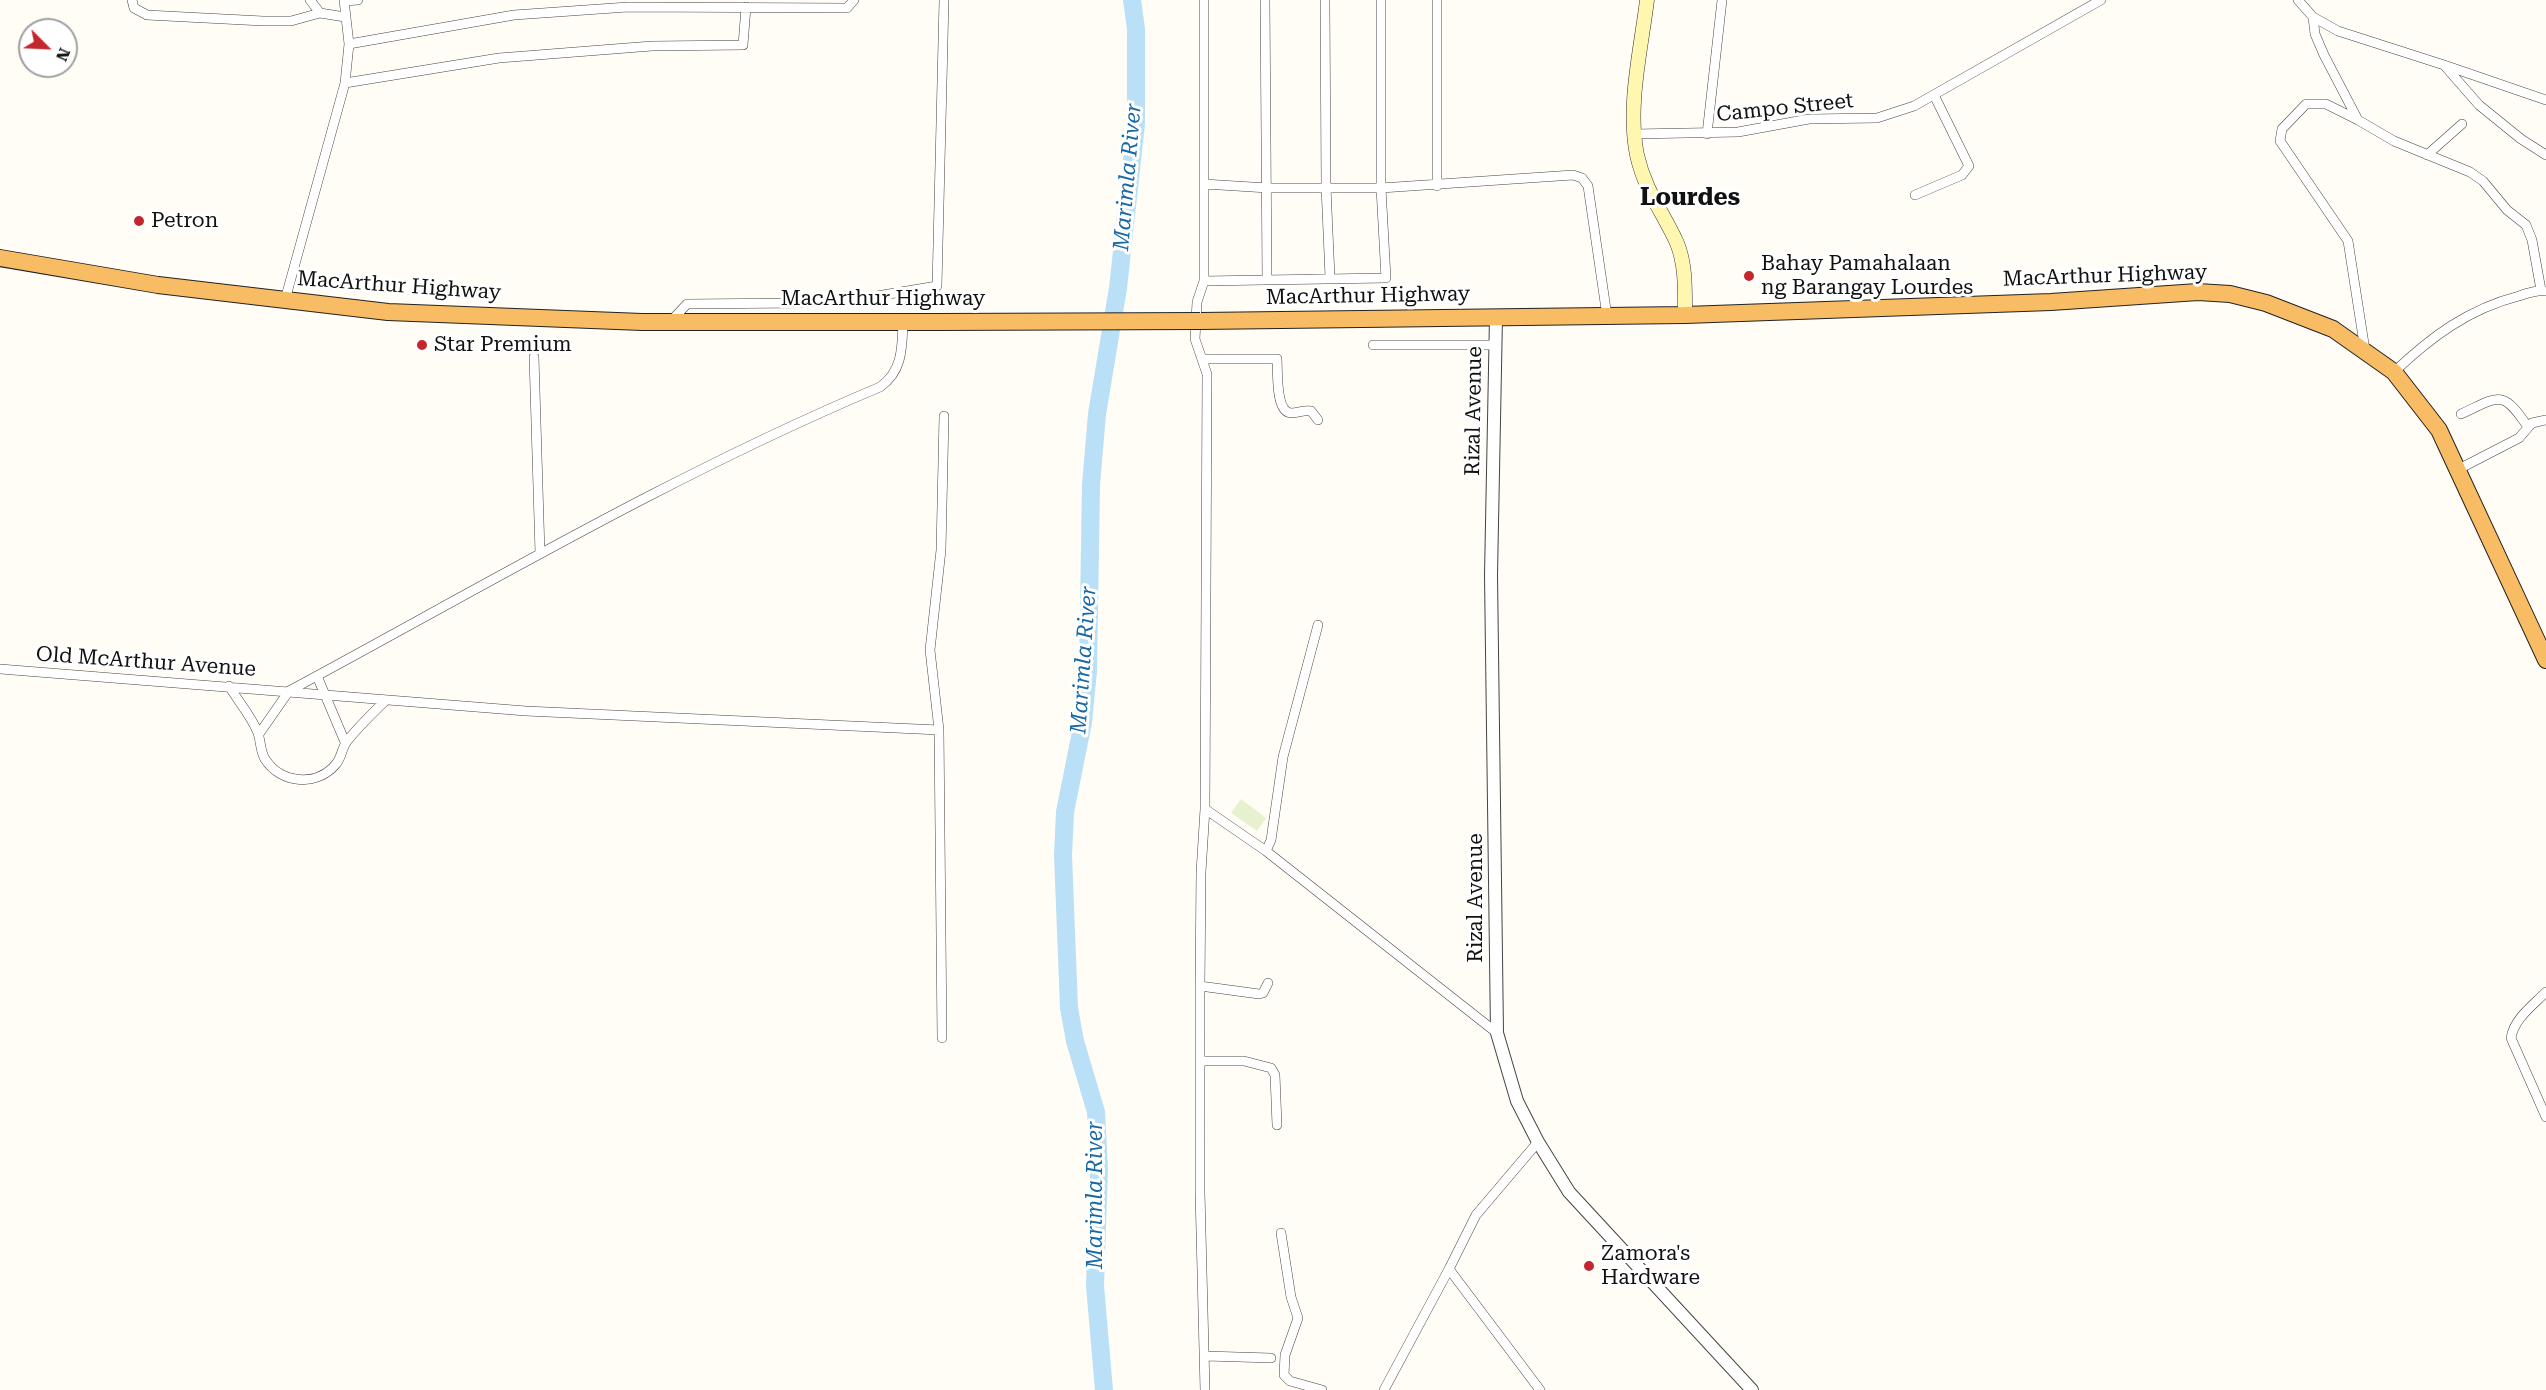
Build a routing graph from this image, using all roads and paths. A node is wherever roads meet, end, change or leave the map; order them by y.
1 (132, 0) edge
2 (310, 0) edge
3 (344, 0) edge
4 (358, 0) edge
5 (854, 0) edge
6 (944, 0) edge
7 (1204, 0) edge
8 (1265, 0) edge
9 (1325, 0) edge
10 (1381, 0) edge
11 (1437, 0) edge
12 (1647, 0) edge
13 (1722, 0) edge
14 (2101, 0) edge
15 (2298, 0) edge
16 (747, 7) junction
17 (320, 13) junction
18 (2313, 16) junction
19 (345, 17) junction
20 (349, 44) junction
21 (2444, 65) junction
22 (345, 83) junction
23 (1934, 95) junction
24 (2546, 100) edge
25 (2358, 120) junction
26 (2462, 124) dead end
27 (1635, 134) junction
28 (1707, 134) junction
29 (2427, 154) junction
30 (2546, 155) edge
31 (1204, 184) junction
32 (1437, 186) junction
33 (1268, 188) junction
34 (1326, 188) junction
35 (1381, 188) junction
36 (1915, 195) dead end
37 (0, 258) edge
38 (1330, 277) junction
39 (1268, 278) junction
40 (1204, 281) junction
41 (2543, 290) edge
42 (285, 300) junction
43 (1685, 315) junction
44 (1608, 316) junction
45 (1496, 317) junction
46 (671, 321) junction
47 (903, 322) junction
48 (1373, 345) dead end
49 (1495, 345) junction
50 (2365, 350) junction
51 (534, 357) dead end
52 (1203, 359) junction
53 (2394, 372) junction
54 (2462, 414) dead end
55 (944, 416) dead end
56 (1318, 420) dead end
57 (2546, 420) edge
58 (2528, 427) junction
59 (2457, 470) junction
60 (540, 553) junction
61 (1318, 624) dead end
62 (2546, 660) edge
63 (0, 669) edge
64 (317, 676) junction
65 (229, 686) junction
66 (289, 691) junction
67 (325, 695) junction
68 (386, 700) junction
69 (939, 730) junction
70 (259, 734) junction
71 (345, 742) junction
72 (1205, 808) junction
73 (1266, 851) junction
74 (1268, 983) dead end
75 (1200, 986) junction
76 (2546, 992) edge
77 (1497, 1033) junction
78 (942, 1038) dead end
79 (1202, 1061) junction
80 (2546, 1118) edge
81 (1277, 1125) dead end
82 (1538, 1142) junction
83 (1281, 1233) dead end
84 (1449, 1269) junction
85 (1206, 1356) junction
86 (1271, 1358) dead end
87 (1205, 1390) edge
88 (1322, 1390) edge
89 (1384, 1390) edge
90 (1540, 1390) edge
91 (1752, 1390) edge

1 - 17 street
2 - 17 street
3 - 4 street
3 - 19 street
5 - 16 street
6 - 46 street
7 - 31 street
8 - 33 street
9 - 34 street
10 - 35 street
11 - 32 street
12 - 27 main road
13 - 28 street
14 - 23 street, Campo Street
15 - 18 street
16 - 20 street
16 - 22 street
17 - 19 street
18 - 21 street
18 - 25 street
19 - 20 street
20 - 22 street
21 - 24 street
21 - 30 street
22 - 42 street
23 - 28 street, Campo Street
23 - 36 street
25 - 29 street
25 - 50 street
26 - 29 street
27 - 28 street, Campo Street
27 - 43 main road
29 - 41 street
31 - 33 street
31 - 40 street
32 - 35 street
32 - 44 street
33 - 34 street
33 - 39 street
34 - 35 street
34 - 38 street
35 - 38 street
37 - 42 highway, MacArthur Highway
38 - 39 street
39 - 40 street
40 - 52 street
41 - 53 street
42 - 46 highway, MacArthur Highway
43 - 44 highway, MacArthur Highway
43 - 50 highway, MacArthur Highway
44 - 45 highway, MacArthur Highway
45 - 47 highway, MacArthur Highway, bridge
45 - 49 street, Rizal Avenue
46 - 47 highway, MacArthur Highway
47 - 60 street
48 - 49 street
49 - 77 street, Rizal Avenue
50 - 53 highway, MacArthur Highway
51 - 60 street
52 - 56 street
52 - 72 street
53 - 59 highway, MacArthur Highway
54 - 58 street
55 - 69 street
57 - 58 street
58 - 59 street
59 - 62 highway, MacArthur Highway
60 - 64 street
61 - 73 street
63 - 65 street, Old McArthur Avenue
64 - 66 street
64 - 67 street
65 - 66 street, Old McArthur Avenue
65 - 70 street
66 - 67 street
66 - 70 street
67 - 68 street
67 - 71 street
68 - 69 street
68 - 71 street
69 - 78 street
70 - 71 street
72 - 73 street
72 - 75 street
73 - 77 street
74 - 75 street
75 - 79 street
76 - 80 street
77 - 82 street, Rizal Avenue
79 - 81 street
79 - 85 street
82 - 84 street
82 - 91 street, Rizal Avenue
83 - 88 street
84 - 89 street
84 - 90 street
85 - 86 street
85 - 87 street

